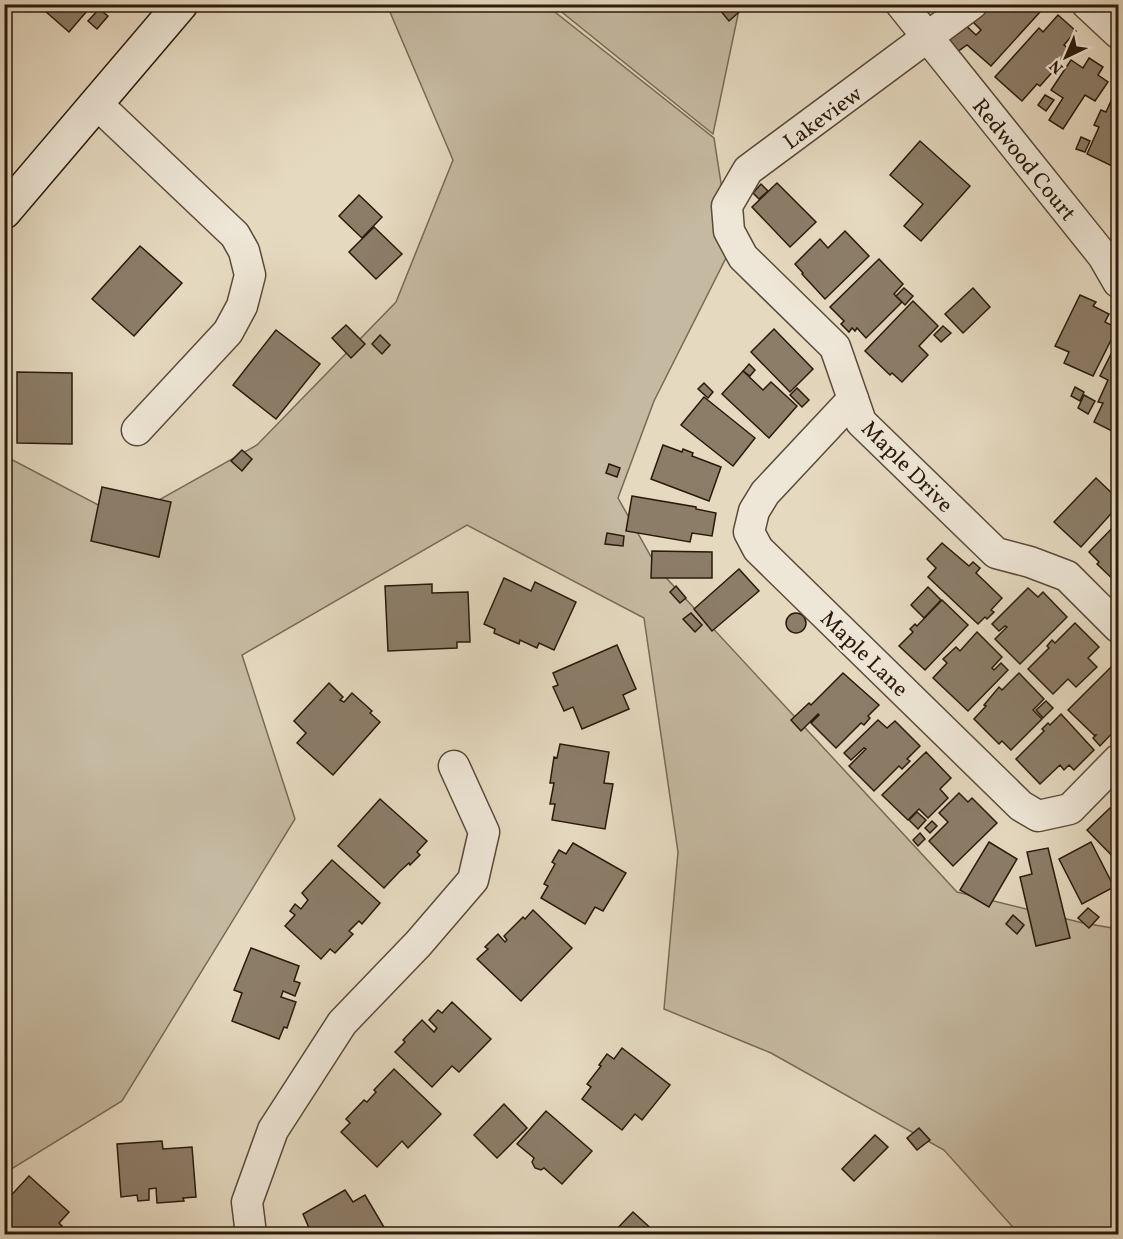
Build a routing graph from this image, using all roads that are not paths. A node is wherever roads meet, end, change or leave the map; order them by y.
1 (181, 4) edge
2 (901, 4) edge
3 (972, 4) edge
4 (1087, 4) edge
5 (1119, 33) edge
6 (928, 39) junction
7 (96, 103) junction
8 (4, 212) edge
9 (743, 257) joint
10 (1119, 282) edge
11 (853, 399) junction
12 (137, 430) dead end
13 (1119, 627) edge
14 (1119, 760) edge
15 (454, 766) dead end
16 (250, 1234) edge

1 - 7 street
2 - 6 street, Redwood Court
3 - 6 street, Lakeview
4 - 5 street
6 - 9 street, Lakeview
6 - 10 street, Redwood Court
7 - 8 street
7 - 12 street
9 - 11 street, Maple Drive
11 - 13 street, Maple Drive
11 - 14 street, Maple Lane
15 - 16 street

